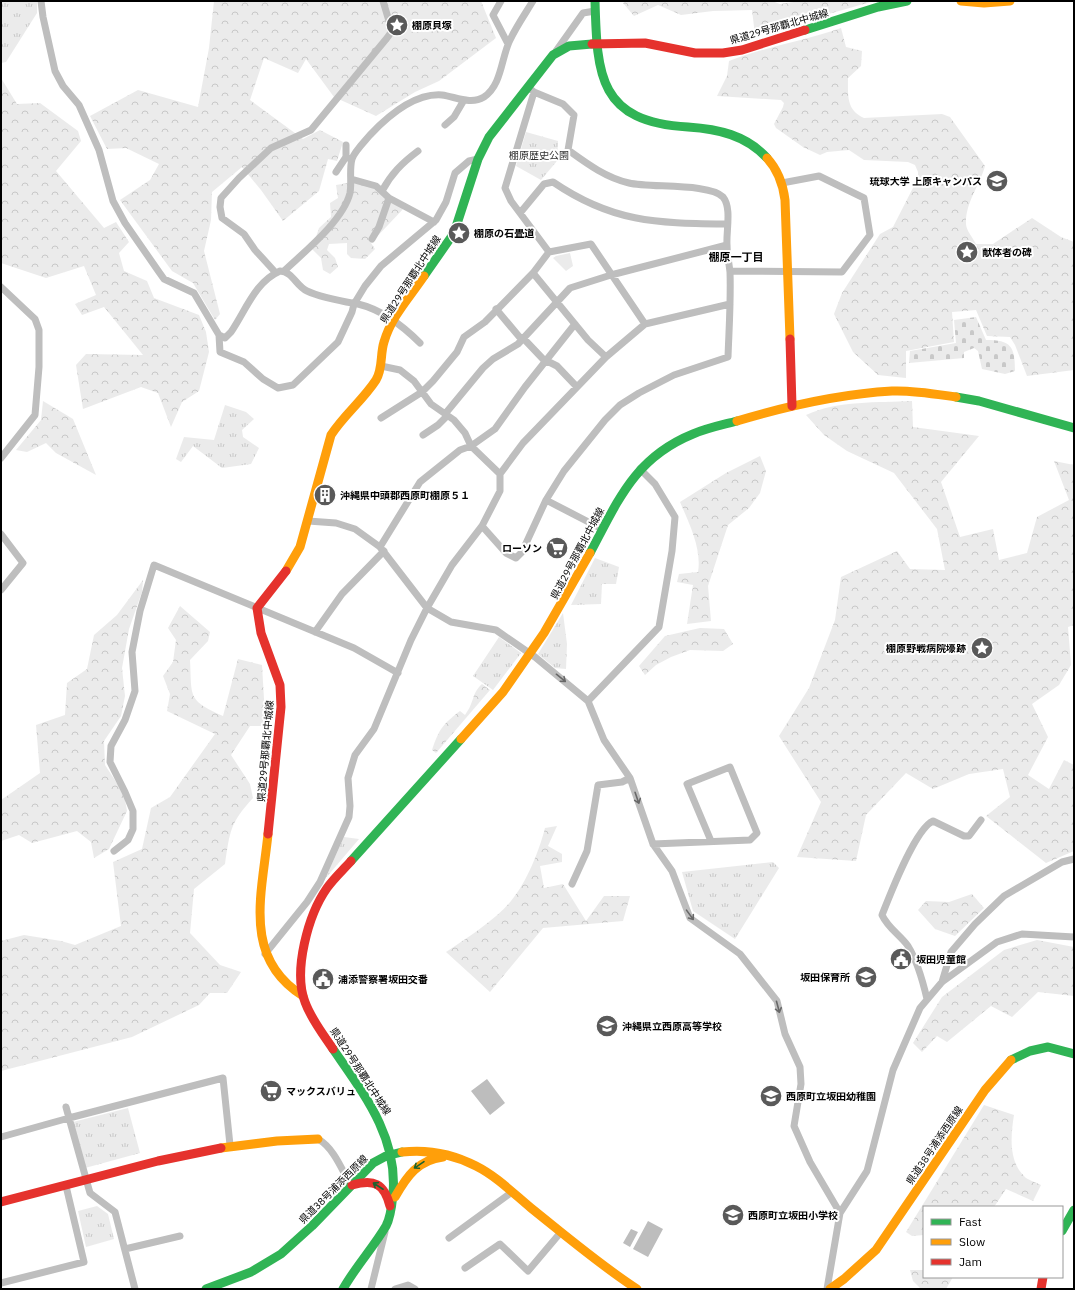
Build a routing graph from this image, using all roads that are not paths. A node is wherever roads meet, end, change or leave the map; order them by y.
1 (41, 1) edge
2 (383, 1) edge
3 (501, 1) edge
4 (533, 1) edge
5 (595, 1) edge
6 (907, 1) edge
7 (961, 1) edge
8 (1010, 1) edge
9 (595, 11) junction
10 (508, 44) junction
11 (598, 44) junction
12 (553, 55) junction
13 (532, 90) junction
14 (464, 100) junction
15 (445, 125) dead end
16 (346, 145) dead end
17 (418, 151) dead end
18 (349, 158) junction
19 (478, 159) junction
20 (336, 172) dead end
21 (351, 179) junction
22 (782, 183) junction
23 (382, 191) junction
24 (389, 198) junction
25 (520, 213) junction
26 (434, 222) junction
27 (727, 224) junction
28 (372, 239) dead end
29 (726, 245) junction
30 (549, 252) junction
31 (284, 271) junction
32 (730, 271) junction
33 (789, 271) junction
34 (276, 273) junction
35 (533, 273) junction
36 (611, 275) junction
37 (1, 287) edge
38 (557, 302) junction
39 (354, 304) junction
40 (730, 304) junction
41 (496, 309) junction
42 (394, 319) junction
43 (575, 324) junction
44 (645, 324) junction
45 (219, 335) junction
46 (523, 339) junction
47 (420, 343) dead end
48 (606, 357) junction
49 (547, 360) junction
50 (381, 366) junction
51 (577, 387) junction
52 (422, 392) junction
53 (792, 406) junction
54 (446, 415) junction
55 (381, 418) dead end
56 (1074, 428) edge
57 (423, 435) dead end
58 (471, 446) junction
59 (1, 458) edge
60 (640, 469) junction
61 (500, 474) junction
62 (546, 500) junction
63 (308, 521) junction
64 (482, 526) junction
65 (602, 529) junction
66 (1, 534) edge
67 (382, 549) junction
68 (1, 590) edge
69 (257, 608) junction
70 (427, 608) junction
71 (315, 632) junction
72 (530, 654) junction
73 (398, 673) junction
74 (588, 702) junction
75 (630, 778) junction
76 (981, 820) dead end
77 (711, 841) junction
78 (653, 844) junction
79 (114, 851) dead end
80 (1074, 859) edge
81 (572, 884) dead end
82 (323, 885) junction
83 (307, 902) junction
84 (317, 906) junction
85 (1074, 937) edge
86 (264, 954) junction
87 (942, 982) junction
88 (303, 996) junction
89 (927, 1000) junction
90 (1074, 1054) edge
91 (66, 1107) dead end
92 (69, 1118) junction
93 (1, 1137) edge
94 (318, 1139) joint
95 (230, 1145) junction
96 (392, 1154) junction
97 (456, 1157) junction
98 (86, 1180) junction
99 (66, 1186) junction
100 (351, 1186) junction
101 (512, 1192) junction
102 (393, 1199) junction
103 (1, 1202) edge
104 (391, 1210) junction
105 (1074, 1210) edge
106 (840, 1213) junction
107 (386, 1226) junction
108 (1063, 1229) edge
109 (561, 1232) junction
110 (180, 1236) dead end
111 (449, 1238) dead end
112 (125, 1249) junction
113 (465, 1268) dead end
114 (1043, 1278) edge
115 (1, 1283) edge
116 (135, 1289) edge
117 (206, 1289) edge
118 (343, 1289) edge
119 (371, 1289) edge
120 (395, 1289) edge
121 (415, 1289) edge
122 (637, 1289) edge
123 (829, 1289) edge
124 (1041, 1289) edge

1 - 45 street
2 - 34 street
3 - 10 street
4 - 10 street
5 - 9 main road
6 - 11 main road, 県道29号那覇北中城線
7 - 8 main road
9 - 11 main road
9 - 12 street
10 - 14 street
11 - 12 main road, 県道29号那覇北中城線
11 - 22 main road
12 - 13 main road, 県道29号那覇北中城線
13 - 19 main road, 県道29号那覇北中城線
13 - 25 street
13 - 27 street
14 - 15 street
14 - 18 street
16 - 18 street
17 - 23 street
18 - 20 street
18 - 21 street
19 - 26 street
19 - 42 main road, 県道29号那覇北中城線
21 - 23 street
21 - 31 street
22 - 33 main road
22 - 33 street
23 - 24 street
24 - 26 street
24 - 28 street
25 - 27 street
25 - 30 street
26 - 39 street
27 - 29 street
29 - 32 street
29 - 36 street
30 - 35 street
30 - 36 street
31 - 34 street
31 - 39 street
32 - 33 street
32 - 40 street
33 - 53 main road
34 - 45 street
35 - 38 street
35 - 41 street
36 - 38 street
36 - 44 street
37 - 59 street
38 - 43 street
38 - 46 street
39 - 42 street
39 - 45 street
40 - 44 street
40 - 62 street
41 - 46 street
41 - 52 street
42 - 47 street
42 - 50 main road, 県道29号那覇北中城線
43 - 48 street
43 - 49 street
44 - 48 street
46 - 49 street
46 - 54 street
48 - 51 street
49 - 51 street
49 - 58 street
50 - 52 street
50 - 63 main road, 県道29号那覇北中城線
51 - 61 street
52 - 54 street
52 - 55 street
53 - 56 main road, 県道29号那覇北中城線
53 - 60 main road, 県道29号那覇北中城線
54 - 57 street
54 - 58 street
58 - 61 street
58 - 67 street
60 - 65 main road, 県道29号那覇北中城線
60 - 74 street
61 - 64 street
62 - 64 street
62 - 65 street
63 - 67 street
63 - 69 main road, 県道29号那覇北中城線
64 - 70 street
65 - 72 main road, 県道29号那覇北中城線
66 - 68 street
67 - 70 street
67 - 71 street
69 - 71 street
69 - 79 street
69 - 86 main road, 県道29号那覇北中城線
70 - 72 street
70 - 73 street
71 - 73 street
72 -> 74 street
72 - 82 main road, 県道29号那覇北中城線
73 - 82 street
74 - 75 street
75 -> 78 street
75 - 81 street
76 - 89 street
77 - 77 street
77 - 78 street
78 -> 106 street
80 - 87 street
82 - 83 street
82 - 84 main road, 県道29号那覇北中城線
83 - 84 street
83 - 86 street
84 - 88 main road, 県道29号那覇北中城線
85 - 87 street
86 - 88 main road, 県道29号那覇北中城線
87 - 89 street
88 - 96 main road, 県道29号那覇北中城線
89 - 106 street
90 - 123 main road, 県道38号浦添西原線
91 - 92 street
92 - 93 street
92 - 95 street
92 - 98 street
94 - 95 main road
94 - 100 street
95 - 98 main road
96 - 97 main road, 県道38号浦添西原線
96 - 100 main road, 県道38号浦添西原線
96 - 102 main road, 県道29号那覇北中城線
97 - 101 main road, 県道38号浦添西原線
97 -> 102 main road
98 - 99 main road
98 - 112 street
99 - 103 main road
99 - 115 street
104 -> 100 main road
100 - 117 main road, 県道38号浦添西原線
101 - 109 main road, 県道38号浦添西原線
101 - 111 street
102 - 104 main road, 県道29号那覇北中城線
104 - 107 main road, 県道29号那覇北中城線
105 - 108 main road
106 - 123 street
107 - 118 main road, 県道29号那覇北中城線
107 - 119 street
109 - 113 street
109 - 122 main road, 県道38号浦添西原線
110 - 112 street
112 - 116 street
114 - 124 main road
120 - 121 street

